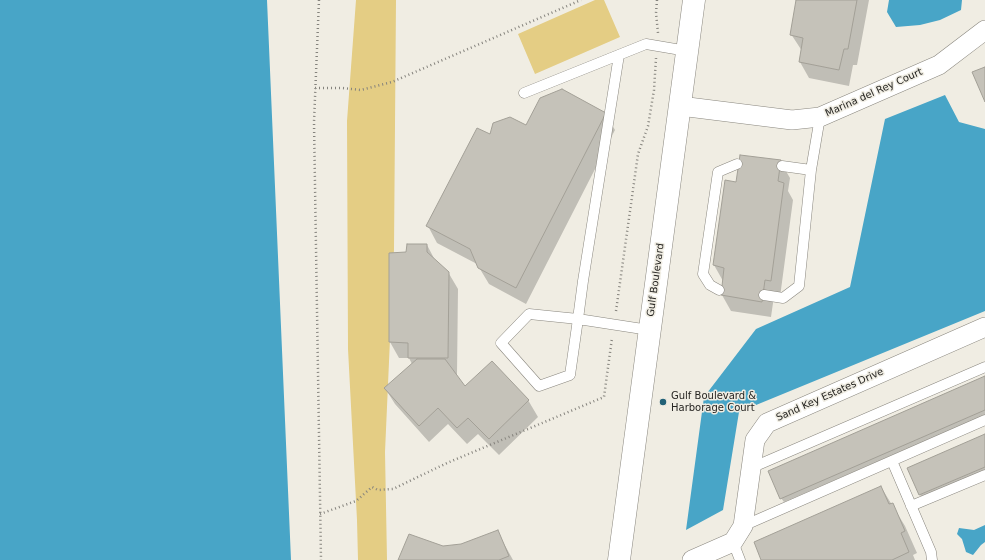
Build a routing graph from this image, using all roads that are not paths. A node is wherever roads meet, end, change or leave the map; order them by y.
1 (694, 0) edge
2 (985, 30) edge
3 (687, 51) junction
4 (619, 55) junction
5 (524, 93) dead end
6 (680, 106) junction
7 (820, 117) junction
8 (737, 164) dead end
9 (782, 166) dead end
10 (811, 170) junction
11 (719, 290) dead end
12 (764, 295) dead end
13 (578, 319) junction
14 (985, 327) edge
15 (650, 330) junction
16 (985, 367) edge
17 (985, 420) edge
18 (892, 461) junction
19 (751, 468) junction
20 (985, 475) edge
21 (911, 506) junction
22 (743, 526) junction
23 (733, 542) junction
24 (619, 560) edge
25 (692, 560) edge
26 (740, 560) edge
27 (932, 560) edge

1 - 3 main road, Gulf Boulevard
2 - 7 street, Marina del Rey Court
3 - 4 lane
3 - 6 main road, Gulf Boulevard
4 - 5 lane
4 - 13 lane
6 - 7 street, Marina del Rey Court
6 - 15 main road, Gulf Boulevard
7 - 10 lane
8 - 11 lane
9 - 10 lane
10 - 12 lane
13 - 13 lane
13 - 15 lane
14 - 19 street, Sand Key Estates Drive
15 - 24 main road, Gulf Boulevard
16 - 19 lane
17 - 18 lane
18 - 21 lane
18 - 22 lane
19 - 22 street, Sand Key Estates Drive
20 - 21 lane
21 - 27 lane
22 - 23 street, Sand Key Estates Drive
23 - 25 street
23 - 26 lane

